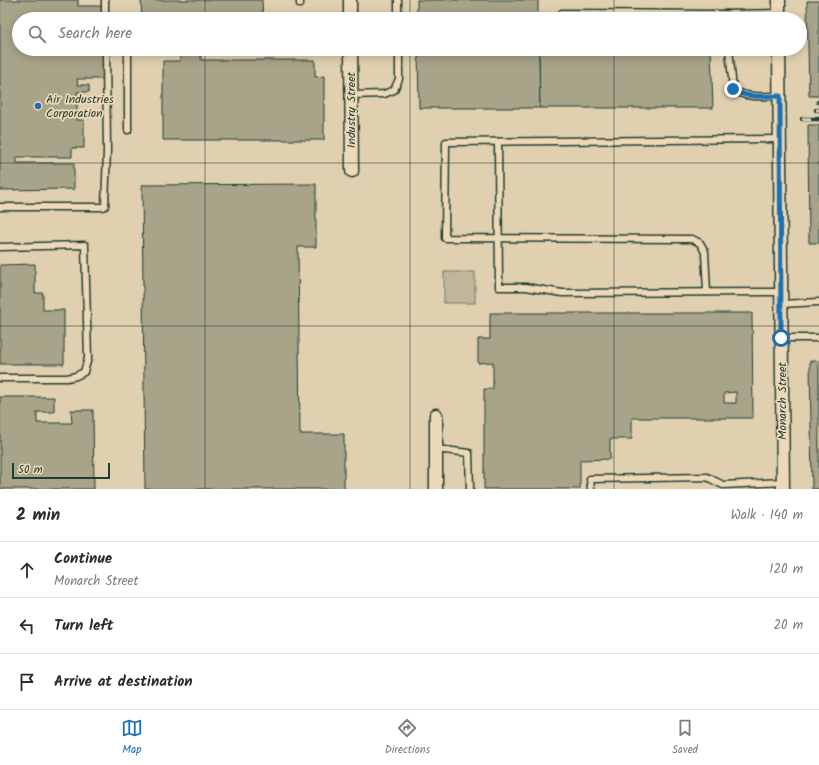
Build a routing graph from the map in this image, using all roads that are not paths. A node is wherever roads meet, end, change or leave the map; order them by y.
1 (105, 0) edge
2 (350, 0) edge
3 (398, 0) edge
4 (779, 0) edge
5 (105, 12) edge
6 (350, 12) edge
7 (398, 12) edge
8 (779, 12) edge
9 (106, 56) edge
10 (128, 56) edge
11 (351, 56) edge
12 (399, 56) edge
13 (730, 56) edge
14 (779, 56) edge
15 (351, 95) junction
16 (780, 96) junction
17 (128, 130) dead end
18 (780, 139) junction
19 (498, 142) junction
20 (352, 171) dead end
21 (0, 207) edge
22 (499, 238) junction
23 (0, 246) edge
24 (707, 292) junction
25 (781, 298) junction
26 (819, 302) edge
27 (781, 338) junction
28 (819, 338) edge
29 (0, 378) edge
30 (436, 415) dead end
31 (436, 449) junction
32 (783, 486) edge
33 (436, 489) edge
34 (470, 489) edge
35 (591, 489) edge

1 - 5 lane
2 - 6 street
3 - 7 lane
4 - 8 street
9 - 21 lane
10 - 17 lane
11 - 15 street, Industry Street
12 - 15 lane
13 - 16 lane
14 - 16 street, Monarch Street
15 - 20 street, Industry Street
16 - 18 street, Monarch Street
18 - 19 lane
18 - 25 street, Monarch Street
19 - 22 lane
19 - 22 lane
22 - 24 lane
22 - 24 lane
23 - 29 lane
24 - 25 lane
25 - 26 lane
25 - 27 street, Monarch Street
27 - 28 lane
27 - 32 street, Monarch Street
30 - 31 street
31 - 33 street
31 - 34 lane
32 - 35 lane

